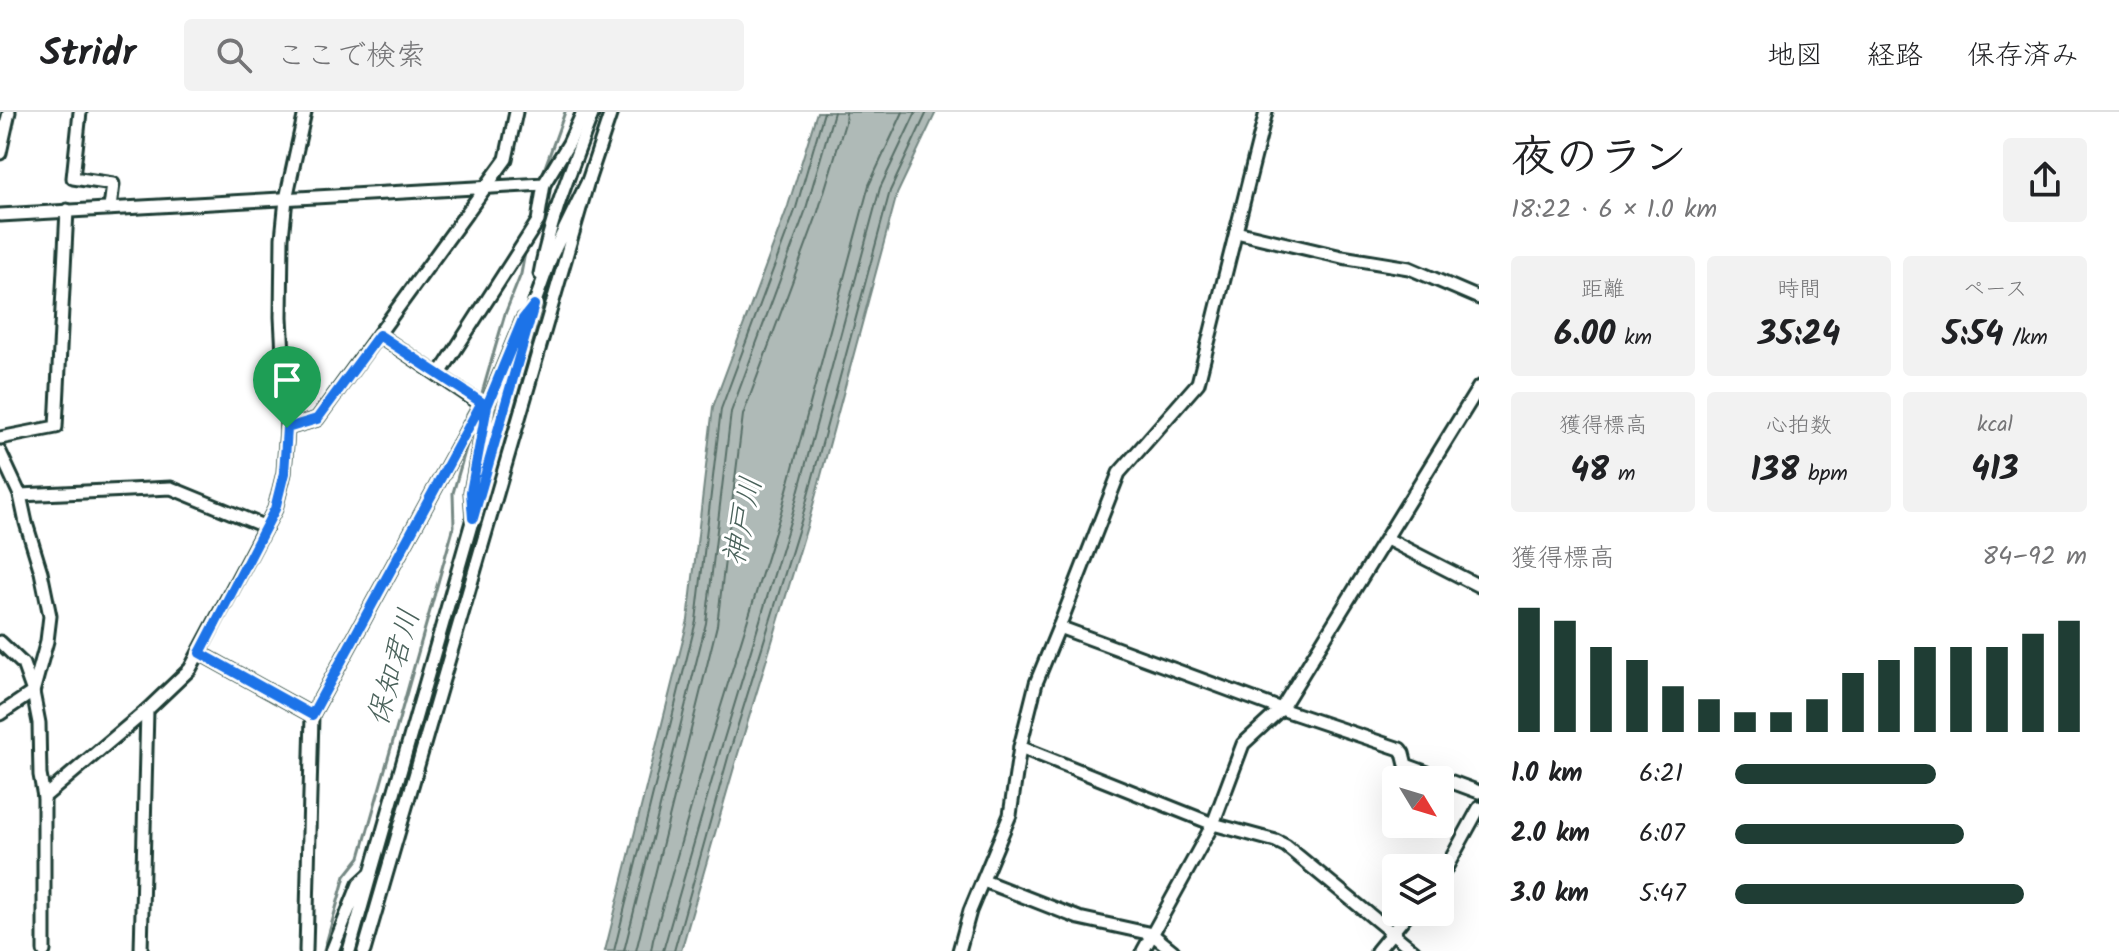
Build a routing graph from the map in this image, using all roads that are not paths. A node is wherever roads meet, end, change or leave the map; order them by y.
1 (9, 112) edge
2 (80, 112) edge
3 (305, 112) edge
4 (516, 112) edge
5 (583, 112) edge
6 (593, 112) edge
7 (611, 112) edge
8 (1266, 112) edge
9 (0, 153) edge
10 (588, 181) junction
11 (544, 184) junction
12 (485, 187) junction
13 (286, 199) junction
14 (110, 208) junction
15 (67, 210) junction
16 (0, 215) edge
17 (1236, 232) junction
18 (1479, 298) edge
19 (534, 305) junction
20 (379, 335) junction
21 (439, 375) junction
22 (1479, 387) edge
23 (484, 405) junction
24 (287, 428) junction
25 (0, 438) edge
26 (0, 452) edge
27 (20, 495) junction
28 (473, 518) junction
29 (266, 527) junction
30 (1387, 539) junction
31 (1479, 586) edge
32 (1059, 627) junction
33 (0, 642) edge
34 (200, 653) junction
35 (33, 692) junction
36 (1281, 709) junction
37 (147, 710) junction
38 (0, 714) edge
39 (312, 715) junction
40 (1020, 747) junction
41 (1479, 792) edge
42 (44, 797) junction
43 (1479, 808) edge
44 (1213, 824) junction
45 (1453, 854) edge
46 (371, 873) junction
47 (984, 881) junction
48 (1397, 926) edge
49 (1391, 933) junction
50 (1152, 934) junction
51 (44, 951) edge
52 (141, 951) edge
53 (306, 951) edge
54 (332, 951) edge
55 (349, 951) edge
56 (364, 951) edge
57 (959, 951) edge
58 (1143, 951) edge
59 (1173, 951) edge
60 (1377, 951) edge
61 (1414, 951) edge

1 - 9 street
2 - 14 street
3 - 13 street
4 - 12 street
5 - 11 street
6 - 19 street
7 - 10 street
8 - 17 street
10 - 19 street
10 - 56 street
11 - 12 street
11 - 21 street
12 - 13 street
12 - 20 street
13 - 14 street
13 - 24 street
14 - 15 street
15 - 16 street
15 - 25 street
17 - 18 street
17 - 32 street
19 - 23 street
19 - 28 street
20 - 21 street
20 - 24 street
21 - 23 street
22 - 30 street
23 - 28 street
23 - 39 street
24 - 29 street
26 - 27 street
27 - 29 street
27 - 35 street
28 - 46 street
29 - 34 street
30 - 31 street
30 - 36 street
32 - 36 street
32 - 40 street
33 - 35 street
34 - 37 street
34 - 39 street
35 - 38 street
35 - 42 street
36 - 41 street
36 - 44 street
37 - 42 street
37 - 52 street
39 - 53 street
40 - 44 street
40 - 47 street
42 - 51 street
43 - 45 street
44 - 49 street
44 - 50 street
46 - 54 street
46 - 55 street
47 - 50 street
47 - 57 street
48 - 49 street
49 - 60 street
49 - 61 street
50 - 58 street
50 - 59 street

